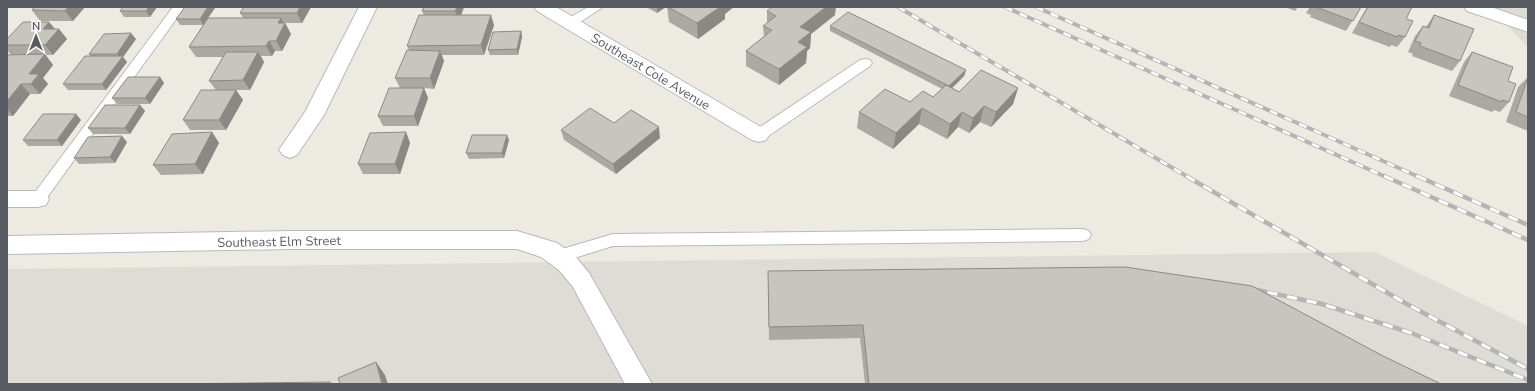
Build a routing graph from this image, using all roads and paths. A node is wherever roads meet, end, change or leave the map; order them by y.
1 (179, 7) edge
2 (368, 7) edge
3 (543, 7) edge
4 (597, 7) edge
5 (1473, 7) edge
6 (570, 23) junction
7 (1528, 26) edge
8 (865, 64) dead end
9 (759, 135) joint
10 (290, 150) dead end
11 (7, 199) edge
12 (38, 199) joint
13 (1083, 235) dead end
14 (7, 245) edge
15 (554, 253) junction
16 (638, 384) edge

1 - 12 lane
2 - 10 street
3 - 6 street, Southeast Cole Avenue
4 - 6 lane
5 - 7 street
6 - 9 street, Southeast Cole Avenue
8 - 9 lane
11 - 12 street
13 - 15 lane
14 - 15 street, Southeast Elm Street
15 - 16 street

